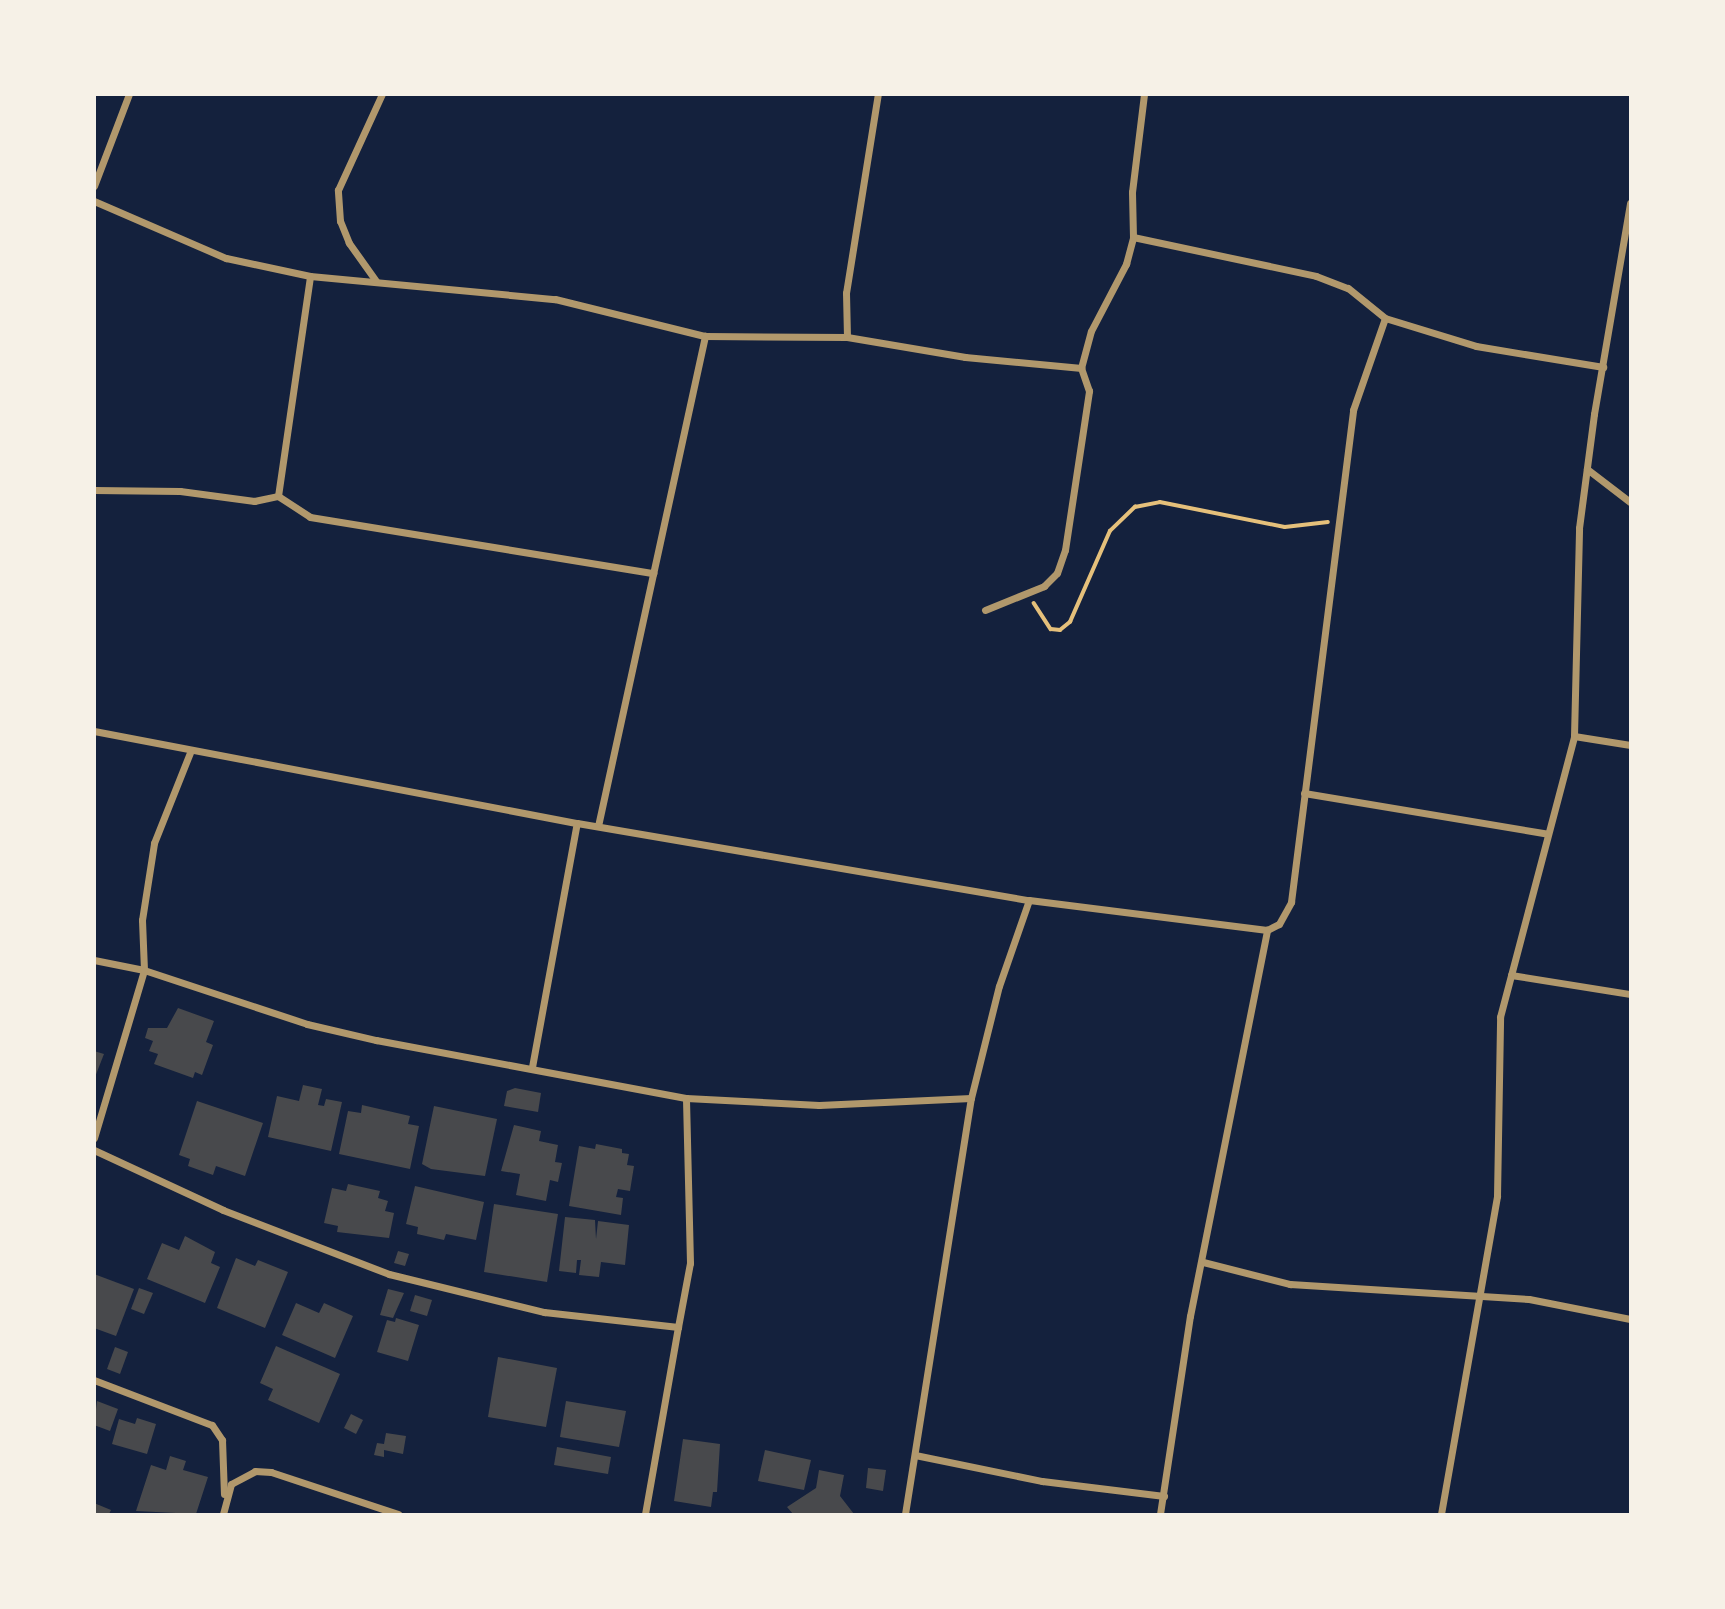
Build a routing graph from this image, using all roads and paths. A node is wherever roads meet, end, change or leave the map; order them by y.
1 (129, 94) edge
2 (382, 94) edge
3 (878, 94) edge
4 (1144, 94) edge
5 (94, 186) edge
6 (94, 201) edge
7 (1630, 203) edge
8 (1133, 237) junction
9 (310, 276) junction
10 (376, 281) junction
11 (1385, 318) junction
12 (705, 336) junction
13 (846, 337) junction
14 (1603, 367) junction
15 (1081, 368) junction
16 (1587, 469) junction
17 (94, 490) edge
18 (278, 496) junction
19 (1630, 502) edge
20 (1336, 520) junction
21 (653, 573) junction
22 (1031, 595) junction
23 (985, 610) dead end
24 (94, 732) edge
25 (1574, 736) junction
26 (1630, 745) edge
27 (191, 750) junction
28 (1304, 793) junction
29 (577, 823) junction
30 (598, 826) junction
31 (1548, 834) junction
32 (1029, 900) junction
33 (1267, 930) junction
34 (94, 960) edge
35 (144, 970) junction
36 (1511, 975) junction
37 (1630, 995) edge
38 (532, 1067) junction
39 (686, 1098) junction
40 (971, 1098) junction
41 (94, 1138) edge
42 (94, 1150) edge
43 (1203, 1262) junction
44 (1480, 1297) junction
45 (1630, 1319) edge
46 (678, 1327) junction
47 (94, 1380) edge
48 (915, 1455) junction
49 (1164, 1496) junction
50 (225, 1501) junction
51 (223, 1514) edge
52 (398, 1514) edge
53 (645, 1514) edge
54 (905, 1514) edge
55 (1160, 1514) edge
56 (1441, 1514) edge

1 - 5 street
2 - 10 street
3 - 13 street
4 - 8 street
6 - 9 street
7 - 14 street
8 - 11 street
8 - 15 street
9 - 10 street
9 - 18 street
10 - 12 street
11 - 14 street
11 - 20 street
12 - 13 street
12 - 21 street
13 - 15 street
14 - 16 street
15 - 22 street
16 - 19 street
16 - 25 street
17 - 18 street
18 - 21 street
20 - 22 path
20 - 28 street
21 - 30 street
22 - 23 street
24 - 27 street
25 - 26 street
25 - 31 street
27 - 29 street
27 - 35 street
28 - 31 street
28 - 33 street
29 - 30 street
29 - 38 street
30 - 32 street
31 - 36 street
32 - 33 street
32 - 40 street
33 - 43 street
34 - 35 street
35 - 38 street
35 - 41 street
36 - 37 street
36 - 44 street
38 - 39 street
39 - 40 street
39 - 46 street
40 - 48 street
42 - 46 street
43 - 44 street
43 - 49 street
44 - 45 street
44 - 56 street
46 - 53 street
47 - 50 street
48 - 49 street
48 - 54 street
49 - 55 street
50 - 51 street
50 - 52 street

